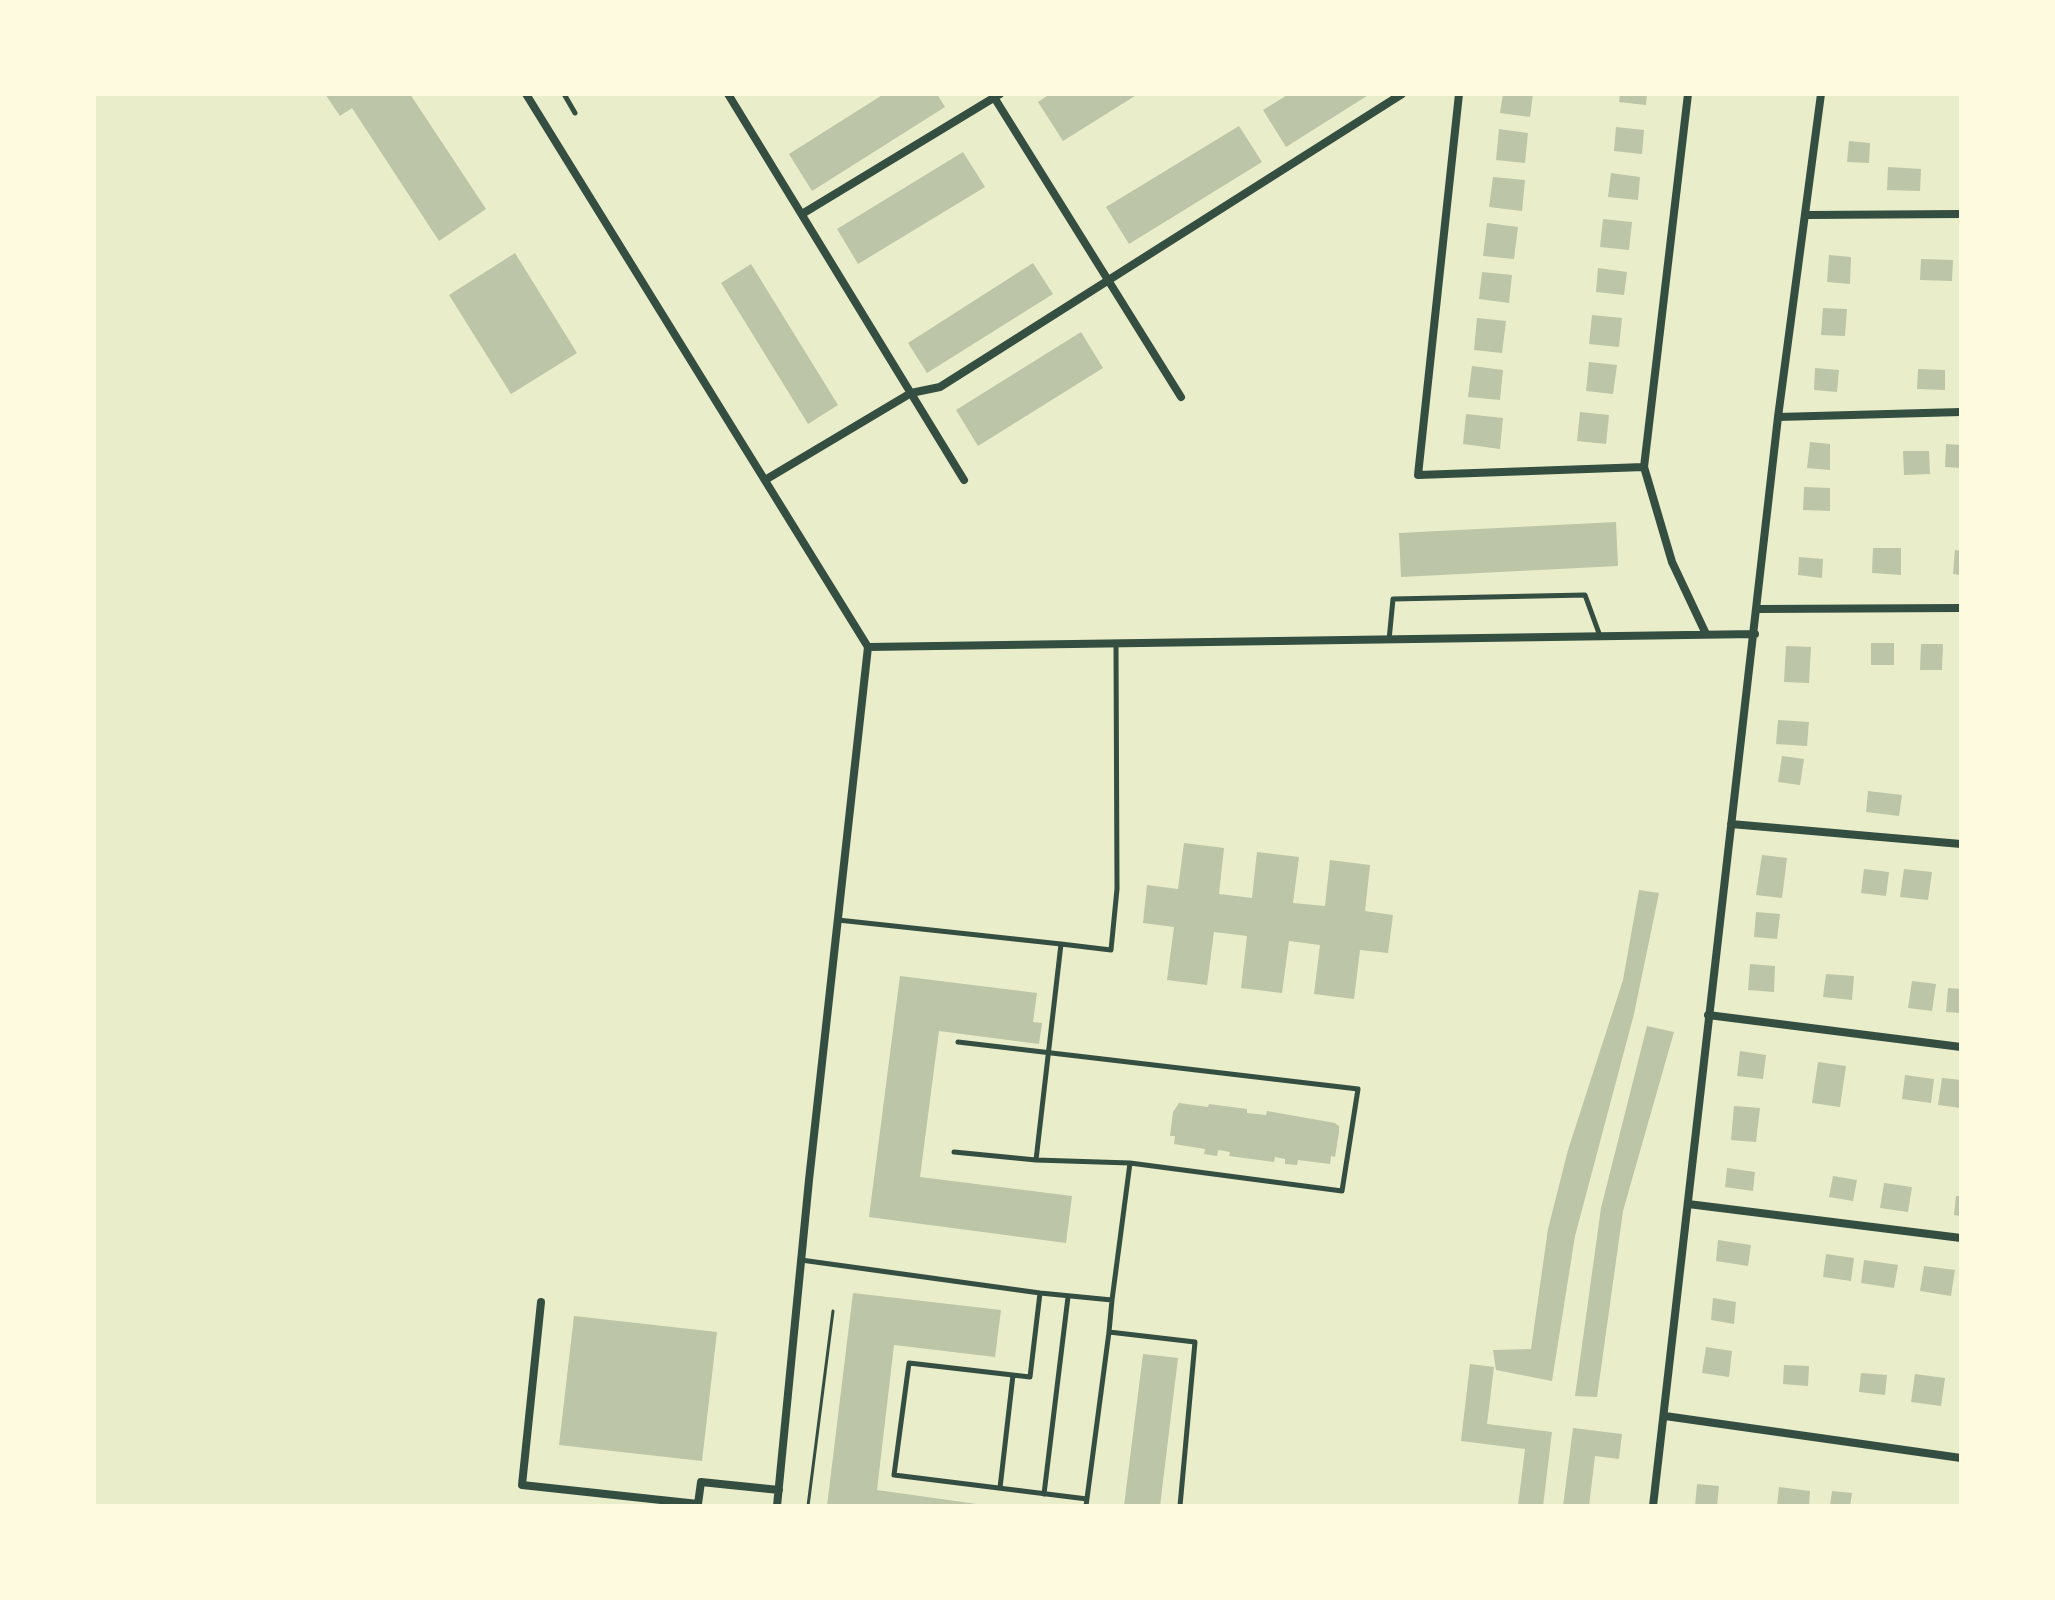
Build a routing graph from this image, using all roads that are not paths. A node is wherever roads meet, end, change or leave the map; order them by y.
1 (526, 94) edge
2 (564, 94) edge
3 (728, 94) edge
4 (1402, 94) edge
5 (1459, 94) edge
6 (1688, 94) edge
7 (1821, 94) edge
8 (996, 95) edge
9 (575, 113) dead end
10 (802, 214) junction
11 (1961, 214) edge
12 (1807, 215) junction
13 (1109, 281) junction
14 (911, 393) junction
15 (1181, 397) dead end
16 (1961, 412) edge
17 (1778, 417) junction
18 (1644, 467) junction
19 (765, 480) junction
20 (964, 480) dead end
21 (1961, 608) edge
22 (1758, 609) junction
23 (1706, 634) junction
24 (1755, 634) junction
25 (1600, 636) junction
26 (1389, 640) junction
27 (1116, 644) junction
28 (868, 647) junction
29 (1731, 824) junction
30 (1961, 844) edge
31 (838, 920) junction
32 (1061, 944) junction
33 (1708, 1015) junction
34 (958, 1042) dead end
35 (1961, 1047) edge
36 (1049, 1053) junction
37 (954, 1152) dead end
38 (1036, 1160) junction
39 (1130, 1163) junction
40 (1688, 1204) junction
41 (1961, 1238) edge
42 (801, 1260) junction
43 (1040, 1293) junction
44 (1068, 1297) junction
45 (1112, 1300) junction
46 (541, 1302) dead end
47 (1109, 1332) junction
48 (1013, 1375) junction
49 (1665, 1416) junction
50 (1961, 1458) edge
51 (1000, 1488) junction
52 (779, 1490) junction
53 (1044, 1494) junction
54 (1087, 1502) edge
55 (777, 1506) edge
56 (1180, 1506) edge
57 (1653, 1506) edge

1 - 19 street
2 - 9 lane
3 - 10 street
4 - 13 street
5 - 18 street
6 - 18 street
7 - 12 street
8 - 10 street
8 - 13 street
10 - 14 street
11 - 12 street
12 - 17 street
13 - 14 street
13 - 15 street
14 - 19 street
14 - 20 street
16 - 17 street
17 - 22 street
18 - 23 street
19 - 28 street
21 - 22 street
22 - 24 street
23 - 24 street
23 - 25 street
24 - 29 street
25 - 26 street
25 - 26 lane
26 - 27 street
27 - 28 street
27 - 32 lane
28 - 31 street
29 - 30 street
29 - 33 street
31 - 32 lane
31 - 42 street
32 - 36 lane
33 - 35 street
33 - 40 street
34 - 36 lane
36 - 38 lane
36 - 39 lane
37 - 38 lane
38 - 39 lane
39 - 45 lane
40 - 41 street
40 - 49 street
42 - 43 lane
42 - 52 street
43 - 44 lane
43 - 48 lane
44 - 45 lane
44 - 53 lane
45 - 47 lane
46 - 52 street
47 - 54 lane
47 - 56 lane
48 - 51 lane
48 - 51 lane
49 - 50 street
49 - 57 street
51 - 53 lane
52 - 55 street
53 - 54 lane

